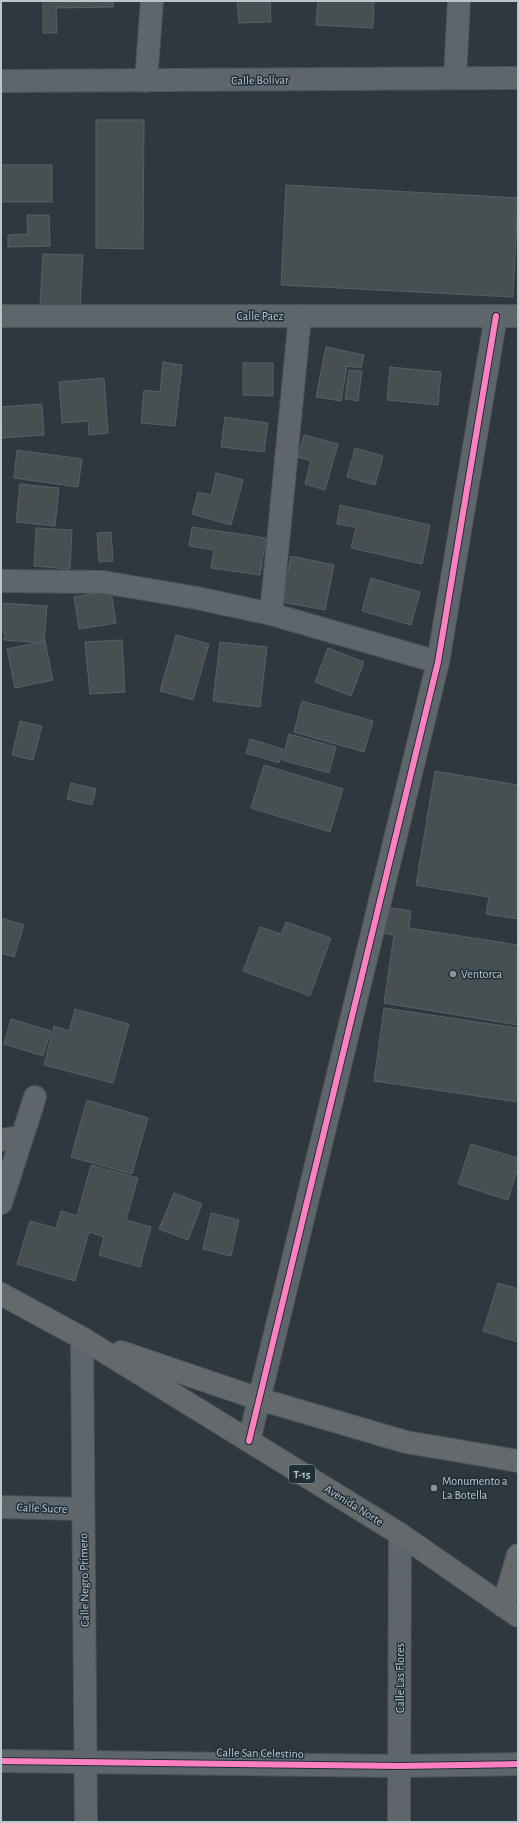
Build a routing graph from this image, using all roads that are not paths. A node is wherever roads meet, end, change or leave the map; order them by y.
1 (152, 1) edge
2 (459, 1) edge
3 (455, 78) junction
4 (518, 78) edge
5 (1, 81) edge
6 (146, 81) junction
7 (1, 316) edge
8 (300, 316) junction
9 (496, 316) junction
10 (518, 316) edge
11 (1, 581) edge
12 (271, 614) junction
13 (438, 662) junction
14 (35, 1097) dead end
15 (22, 1137) junction
16 (1, 1140) edge
17 (1, 1203) edge
18 (1, 1294) edge
19 (82, 1338) junction
20 (259, 1399) junction
21 (249, 1441) junction
22 (518, 1461) edge
23 (1, 1507) edge
24 (83, 1509) junction
25 (400, 1534) junction
26 (518, 1555) edge
27 (511, 1611) edge
28 (1, 1761) edge
29 (86, 1762) junction
30 (518, 1764) edge
31 (400, 1766) junction
32 (86, 1822) edge
33 (399, 1822) edge

1 - 6 street
2 - 3 street
3 - 4 street, Calle Bolívar
3 - 6 street, Calle Bolívar
5 - 6 street, Calle Bolívar
7 - 8 street, Calle Paez
8 - 9 street, Calle Paez
8 - 12 street
9 - 10 street, Calle Paez
9 - 13 street
11 - 12 street
12 - 13 street
13 - 20 street
14 - 15 street
15 - 16 street
15 - 17 street
18 - 19 highway, Avenida Norte / T-15
19 - 20 highway, Avenida Norte / T-15
19 - 21 highway, Avenida Norte / T-15
19 - 24 street, Calle Negro Primero
20 - 21 street
20 - 22 highway, Avenida Norte / T-15
21 - 25 highway, Avenida Norte / T-15
23 - 24 street, Calle Sucre
24 - 29 street, Calle Negro Primero
25 - 27 highway, Avenida Norte / T-15
25 - 31 street, Calle Las Flores
26 - 27 highway
28 - 29 street, Calle San Celestino
29 - 31 street, Calle San Celestino
29 - 32 street, Calle Negro Primero
30 - 31 street, Calle San Celestino
31 - 33 street, Calle Las Flores

